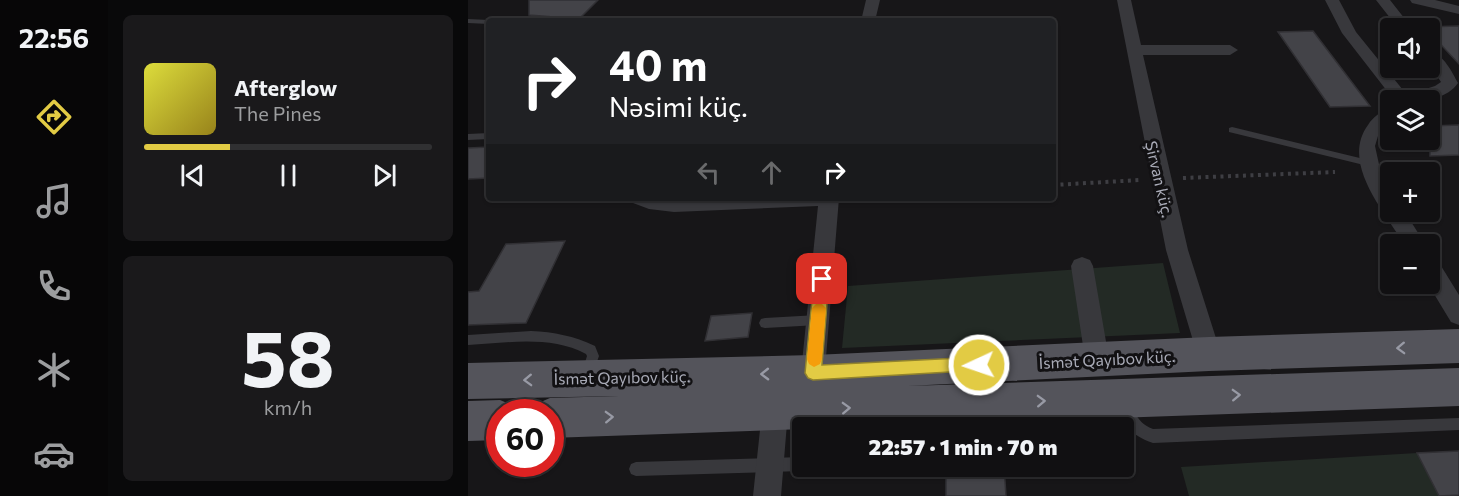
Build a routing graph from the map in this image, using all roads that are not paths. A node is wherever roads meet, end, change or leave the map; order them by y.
1 (873, 0) edge
2 (1124, 0) edge
3 (1332, 0) edge
4 (1383, 0) edge
5 (1417, 0) edge
6 (1459, 10) edge
7 (869, 18) edge
8 (1397, 18) edge
9 (468, 21) edge
10 (486, 22) edge
11 (1134, 50) junction
12 (1230, 50) dead end
13 (1440, 67) edge
14 (1394, 90) edge
15 (1440, 90) edge
16 (1380, 120) edge
17 (1232, 130) dead end
18 (486, 136) edge
19 (468, 137) edge
20 (1368, 167) junction
21 (1380, 188) edge
22 (648, 201) edge
23 (761, 201) edge
24 (827, 201) edge
25 (1082, 266) dead end
26 (1440, 284) edge
27 (1459, 315) edge
28 (818, 320) junction
29 (765, 323) dead end
30 (468, 340) edge
31 (1459, 346) edge
32 (1209, 354) junction
33 (1097, 359) junction
34 (587, 378) junction
35 (468, 381) edge
36 (1459, 387) edge
37 (799, 398) junction
38 (1120, 399) junction
39 (564, 417) edge
40 (486, 420) edge
41 (468, 421) edge
42 (1459, 424) edge
43 (770, 464) junction
44 (792, 464) edge
45 (636, 469) dead end
46 (767, 496) edge

1 - 7 street
2 - 11 street, Şirvan küç.
3 - 14 street
4 - 8 street
5 - 6 street
9 - 10 lane
11 - 12 street
11 - 32 street, Şirvan küç.
13 - 15 street
16 - 20 street
17 - 20 lane
18 - 19 lane
20 - 21 street
22 - 23 street
24 - 28 street
25 - 33 street
26 - 27 street
28 - 29 lane
28 - 37 street
30 - 34 lane
31 -> 32 main road, İsmət Qayıbov küç.
32 - 33 main road, İsmət Qayıbov küç.
33 - 37 main road, İsmət Qayıbov küç.
34 -> 35 main road, İsmət Qayıbov küç.
37 -> 34 main road, İsmət Qayıbov küç.
38 -> 36 main road, İsmət Qayıbov küç.
37 -> 38 main road, İsmət Qayıbov küç.
39 -> 37 main road, İsmət Qayıbov küç.
37 - 43 street
38 - 42 lane
40 - 41 main road
43 - 44 lane
43 - 45 lane
43 - 46 street

